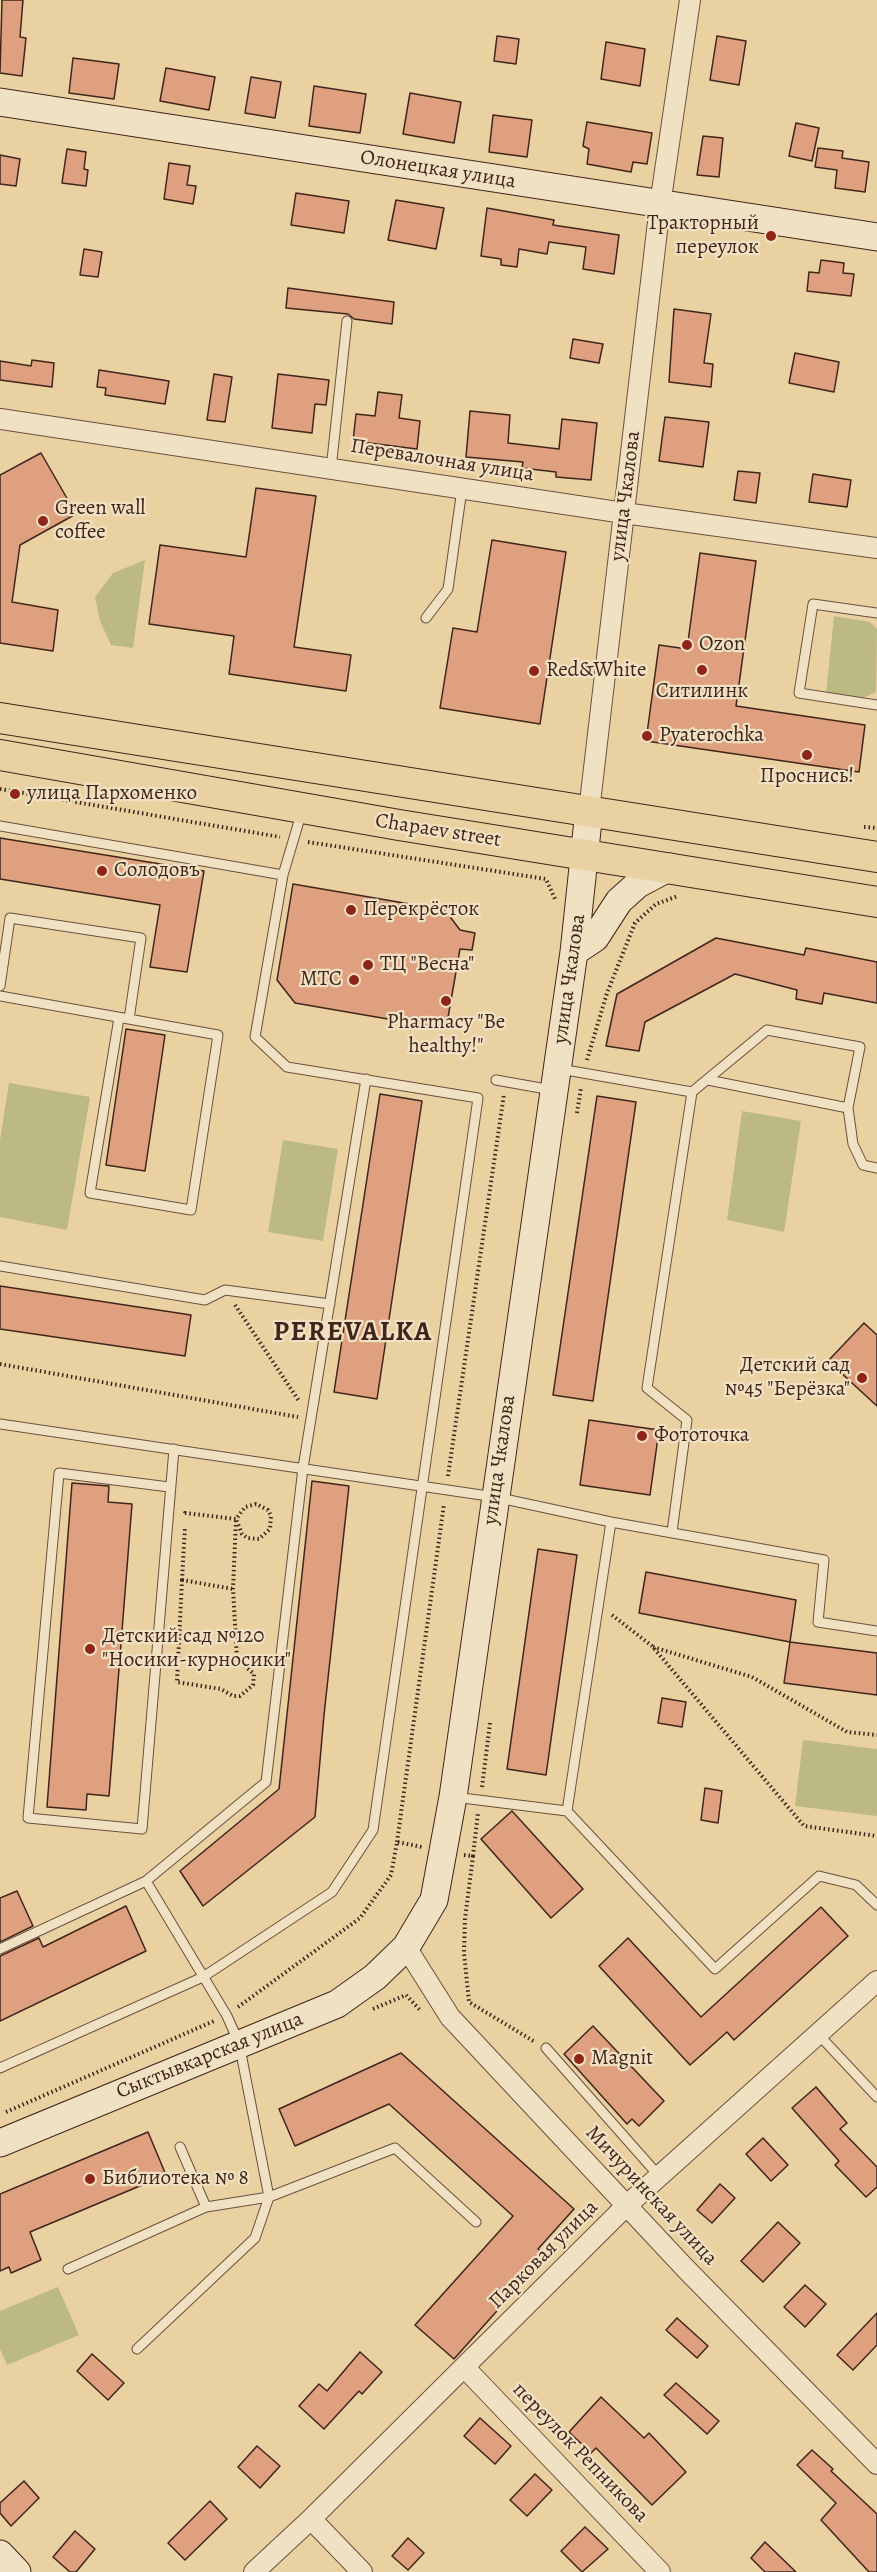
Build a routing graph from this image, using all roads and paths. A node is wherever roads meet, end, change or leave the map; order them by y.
1 (690, 0) edge
2 (0, 102) edge
3 (660, 205) junction
4 (877, 237) edge
5 (346, 321) dead end
6 (0, 419) edge
7 (332, 469) junction
8 (462, 489) junction
9 (624, 513) junction
10 (877, 548) edge
11 (877, 614) edge
12 (426, 618) dead end
13 (877, 705) edge
14 (0, 718) edge
15 (0, 755) edge
16 (303, 809) junction
17 (589, 811) junction
18 (0, 826) edge
19 (585, 854) junction
20 (877, 857) edge
21 (670, 867) junction
22 (283, 875) junction
23 (680, 896) dead end
24 (877, 902) edge
25 (574, 952) junction
26 (0, 986) edge
27 (0, 996) edge
28 (124, 1018) junction
29 (565, 1077) junction
30 (366, 1079) junction
31 (708, 1080) junction
32 (501, 1081) joint
33 (692, 1092) junction
34 (848, 1108) junction
35 (576, 1119) dead end
36 (877, 1168) edge
37 (1, 1265) edge
38 (225, 1290) junction
39 (330, 1304) junction
40 (0, 1364) edge
41 (311, 1419) junction
42 (0, 1424) edge
43 (174, 1449) junction
44 (303, 1468) junction
45 (422, 1486) junction
46 (170, 1487) junction
47 (446, 1490) junction
48 (495, 1497) junction
49 (236, 1519) junction
50 (611, 1522) junction
51 (672, 1532) junction
52 (182, 1580) junction
53 (233, 1589) junction
54 (597, 1603) junction
55 (877, 1631) edge
56 (652, 1646) junction
57 (490, 1720) dead end
58 (877, 1735) edge
59 (453, 1797) junction
60 (480, 1800) junction
61 (567, 1811) junction
62 (877, 1836) edge
63 (397, 1842) junction
64 (445, 1851) junction
65 (473, 1856) junction
66 (146, 1881) junction
67 (877, 1905) edge
68 (406, 1947) junction
69 (0, 1949) edge
70 (203, 1977) junction
71 (877, 1981) edge
72 (227, 2016) junction
73 (818, 2034) junction
74 (239, 2043) junction
75 (546, 2048) joint
76 (0, 2068) edge
77 (877, 2097) edge
78 (0, 2115) edge
79 (0, 2143) edge
80 (180, 2147) dead end
81 (659, 2176) junction
82 (268, 2197) junction
83 (626, 2206) junction
84 (206, 2208) junction
85 (476, 2222) dead end
86 (68, 2269) dead end
87 (137, 2349) dead end
88 (465, 2368) junction
89 (877, 2464) edge
90 (311, 2519) junction
91 (0, 2554) edge
92 (17, 2572) edge
93 (254, 2572) edge
94 (362, 2572) edge
95 (660, 2572) edge

1 - 3 street, улица Чкалова
2 - 3 main road, Олонецкая улица
3 - 4 main road, Олонецкая улица
3 - 9 street, улица Чкалова
5 - 7 lane
6 - 7 street, Перевалочная улица
7 - 8 street, Перевалочная улица
8 - 9 street, Перевалочная улица
8 - 12 lane
9 - 10 street, Перевалочная улица
9 - 17 street, улица Чкалова
11 - 13 lane
14 - 17 main road, Chapaev street
15 - 16 main road, Chapaev street
16 - 19 main road, Chapaev street
16 - 22 lane
17 - 19 main road, улица Чкалова
17 - 20 main road, Chapaev street
18 - 22 lane
19 - 21 main road, Chapaev street
19 - 25 main road, улица Чкалова
21 - 24 main road, Chapaev street
21 - 25 main road
22 - 30 lane
23 - 29 path
25 - 29 main road, улица Чкалова
26 - 28 lane
27 - 28 lane
28 - 28 lane
29 - 32 lane
29 - 33 lane
29 - 35 path
29 - 48 main road, улица Чкалова
30 - 39 lane
30 - 45 lane
31 - 33 lane
31 - 34 lane
31 - 34 lane
32 - 47 path
33 - 51 lane
34 - 36 lane
37 - 38 lane
38 - 39 lane
38 - 41 path
39 - 41 lane
40 - 41 path
41 - 44 lane
42 - 43 lane
43 - 44 lane
43 - 46 lane
44 - 45 lane
44 - 66 lane
45 - 47 lane
45 - 70 lane
46 - 46 lane
47 - 48 lane
47 - 63 path
48 - 50 lane
48 - 59 main road, улица Чкалова
49 - 49 path
49 - 52 path
49 - 53 path
50 - 51 lane
50 - 54 lane
51 - 55 lane
52 - 53 path
52 - 53 path
54 - 56 path
54 - 61 lane
56 - 58 path
56 - 62 path
57 - 60 path
59 - 60 lane
59 - 64 main road, улица Чкалова
60 - 61 lane
60 - 65 path
61 - 67 lane
63 - 64 path
63 - 72 path
64 - 65 path
64 - 68 main road, улица Чкалова
65 - 75 path
66 - 69 lane
66 - 70 lane
68 - 74 main road, Сыктывкарская улица
68 - 83 street, Мичуринская улица
70 - 72 lane
70 - 76 lane
71 - 73 street, Парковая улица
72 - 74 lane
72 - 78 path
73 - 77 lane
73 - 81 street, Парковая улица
74 - 79 main road, Сыктывкарская улица
74 - 82 lane
75 - 81 lane
80 - 84 lane
81 - 83 street, Парковая улица
82 - 84 lane
82 - 85 lane
82 - 87 lane
83 - 88 street, Парковая улица
83 - 89 street, Мичуринская улица
84 - 86 lane
88 - 90 street, Парковая улица
88 - 95 street, переулок Репникова
90 - 93 street, Парковая улица
90 - 94 street
91 - 92 main road

